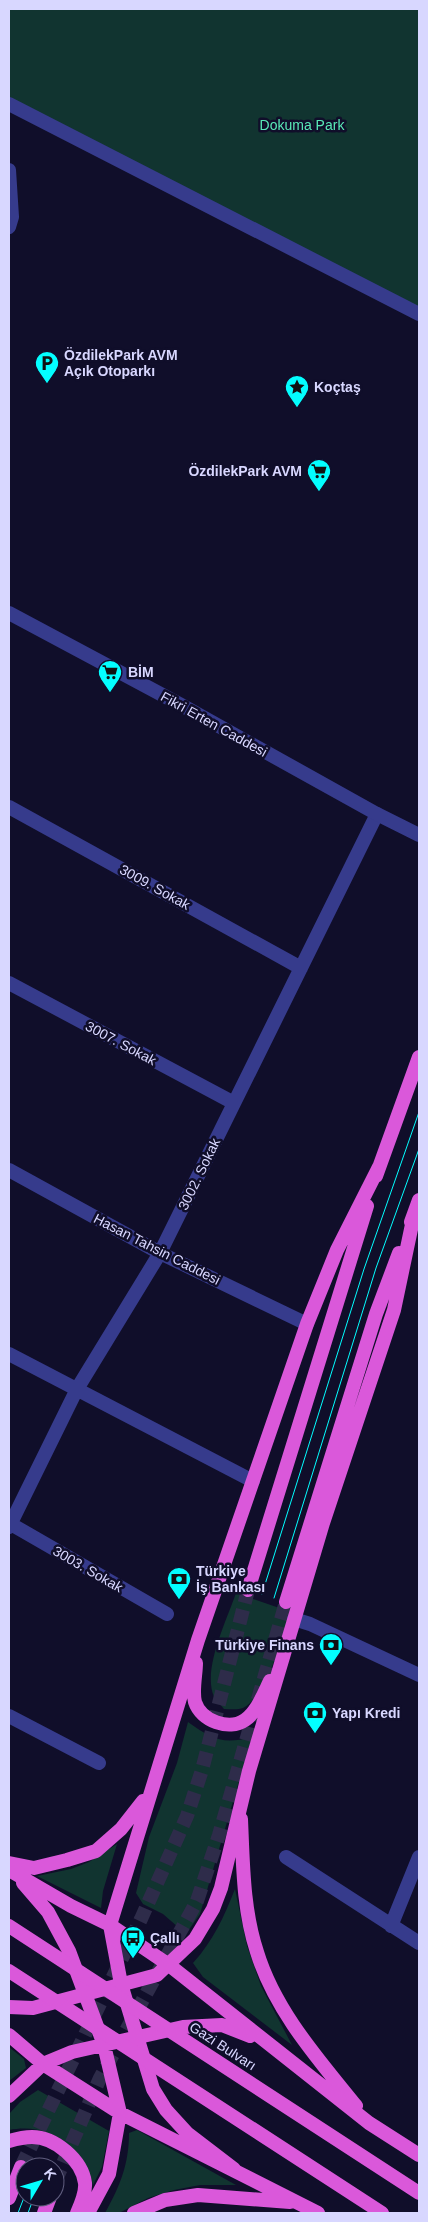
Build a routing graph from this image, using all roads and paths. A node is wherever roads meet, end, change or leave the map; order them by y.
1 (9, 104) edge
2 (9, 170) edge
3 (9, 227) edge
4 (419, 314) edge
5 (9, 613) edge
6 (9, 807) edge
7 (377, 814) junction
8 (419, 835) edge
9 (301, 968) junction
10 (9, 982) edge
11 (419, 1056) edge
12 (234, 1103) junction
13 (379, 1167) junction
14 (9, 1170) edge
15 (419, 1200) edge
16 (414, 1215) junction
17 (160, 1253) junction
18 (307, 1324) junction
19 (9, 1354) edge
20 (76, 1389) junction
21 (253, 1481) junction
22 (9, 1524) edge
23 (248, 1590) tunnel mouth
24 (286, 1602) tunnel mouth
25 (167, 1614) dead end
26 (294, 1619) junction
27 (198, 1640) junction
28 (283, 1658) junction
29 (419, 1675) edge
30 (9, 1716) edge
31 (99, 1763) dead end
32 (153, 1786) junction
33 (240, 1804) junction
34 (286, 1857) dead end
35 (419, 1857) edge
36 (11, 1869) edge
37 (110, 1925) junction
38 (9, 1926) edge
39 (391, 1926) junction
40 (419, 1943) edge
41 (169, 1965) junction
42 (9, 1971) edge
43 (122, 1984) junction
44 (85, 1994) junction
45 (9, 2007) edge
46 (9, 2035) edge
47 (137, 2037) junction
48 (262, 2040) junction
49 (104, 2045) junction
50 (43, 2064) junction
51 (9, 2096) edge
52 (120, 2113) junction
53 (370, 2123) junction
54 (9, 2141) edge
55 (419, 2155) edge
56 (234, 2169) junction
57 (15, 2182) edge
58 (419, 2193) edge
59 (9, 2198) edge
60 (299, 2203) junction
61 (77, 2213) edge
62 (88, 2213) edge
63 (134, 2213) edge
64 (318, 2213) edge
65 (382, 2213) edge

1 - 4 street
2 - 3 street
5 - 7 street, Fikri Erten Caddesi
6 - 9 street, 3009. Sokak
7 - 8 street, Fikri Erten Caddesi
7 - 9 street, 3002. Sokak
9 - 12 street, 3002. Sokak
10 - 12 street, 3007. Sokak
11 - 13 highway
12 - 17 street, 3002. Sokak
13 - 18 highway
13 - 23 highway
14 - 17 street, Hasan Tahsin Caddesi
15 - 16 highway
16 - 24 highway
16 - 26 highway
17 - 18 street, Hasan Tahsin Caddesi
17 - 20 street, 3002. Sokak
18 - 21 highway
19 - 20 street
20 - 21 street
20 - 22 street, 3002. Sokak
21 - 27 highway
22 - 25 street, 3003. Sokak
26 - 28 highway
26 - 29 street
27 - 28 highway
27 - 32 highway
28 - 33 highway
30 - 31 street
32 - 36 highway
32 - 37 highway
33 - 41 highway
33 - 53 highway
34 - 39 street
35 - 39 street
36 - 37 highway
36 - 44 highway
37 - 41 highway
37 - 43 highway
38 - 58 highway, Gazi Bulvarı, bridge
39 - 40 street
41 - 43 highway
41 - 48 highway
42 - 65 highway, bridge
43 - 44 highway
43 - 47 highway
44 - 45 highway
44 - 49 highway
46 - 50 highway
47 - 48 highway
47 - 49 highway
47 - 56 highway
48 - 53 highway
49 - 50 highway
49 - 52 highway
50 - 51 highway
50 - 52 highway
52 - 56 highway
52 - 62 highway
53 - 55 highway
54 - 61 highway
56 - 60 highway
57 - 59 highway
60 - 63 highway
60 - 64 highway

